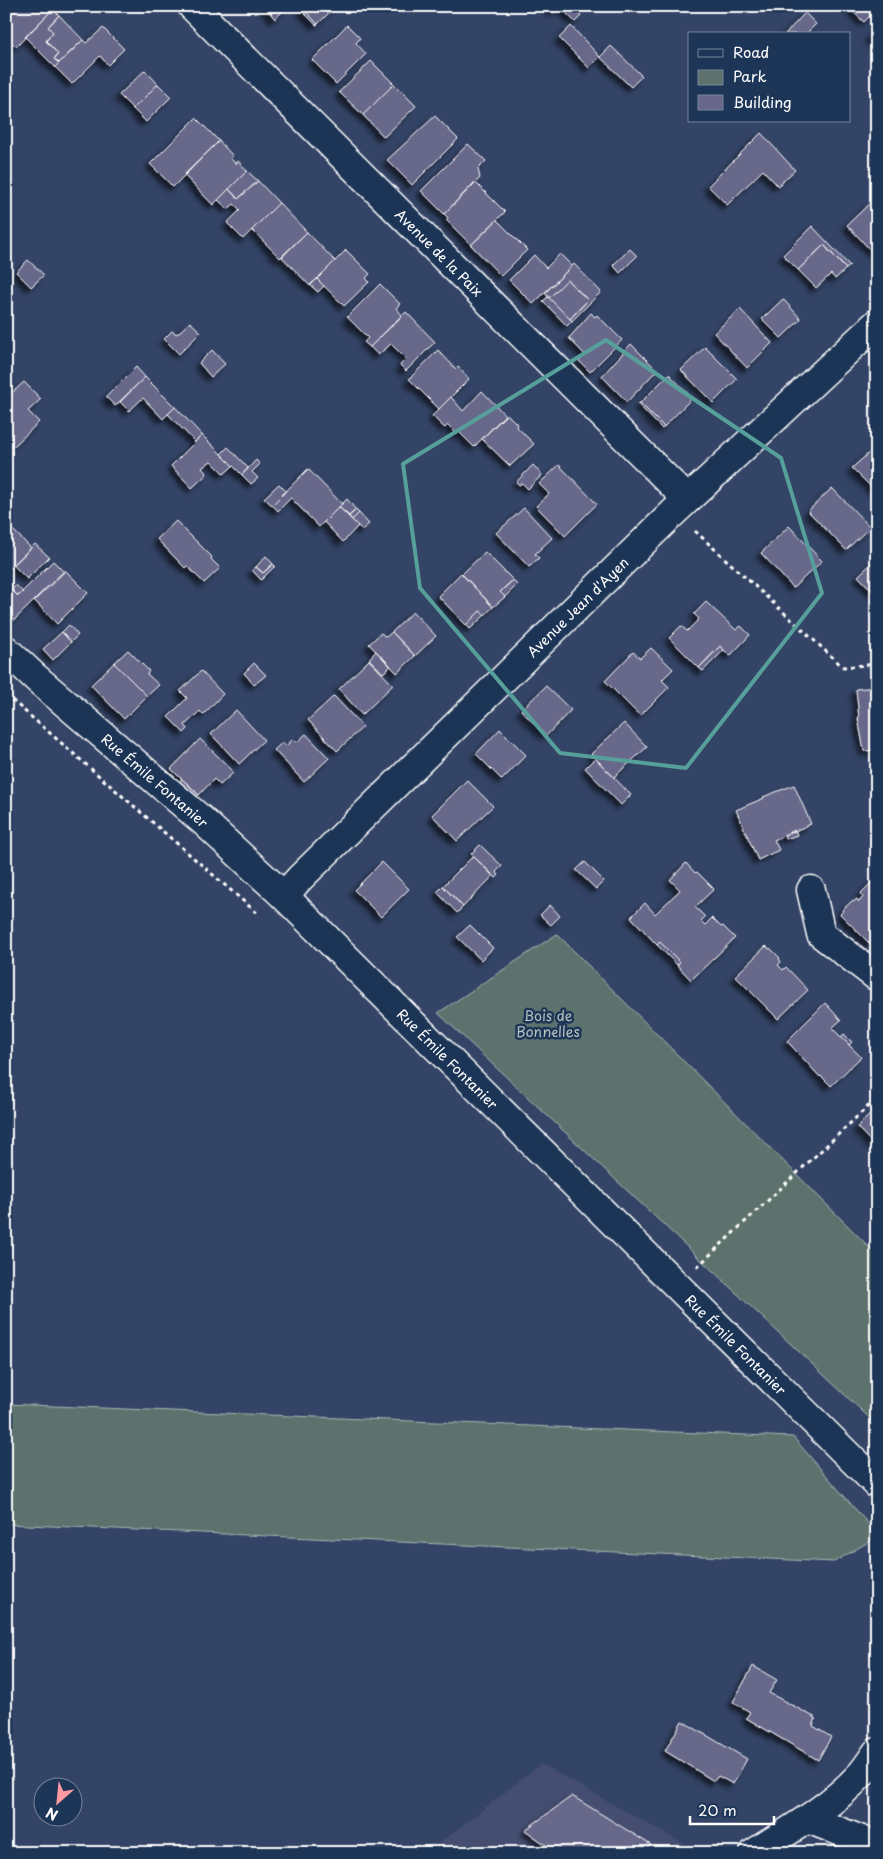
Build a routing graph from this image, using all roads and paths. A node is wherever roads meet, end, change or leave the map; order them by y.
1 (192, 6) edge
2 (877, 323) edge
3 (681, 505) junction
4 (6, 650) edge
5 (877, 664) edge
6 (811, 890) dead end
7 (284, 896) junction
8 (877, 977) edge
9 (877, 1098) edge
10 (677, 1286) junction
11 (877, 1484) edge
12 (877, 1752) edge
13 (808, 1819) junction
14 (877, 1846) edge
15 (754, 1853) edge

1 - 3 street, Avenue de la Paix
2 - 3 street, Avenue Jean d'Ayen
3 - 5 path
3 - 7 street, Avenue Jean d'Ayen
4 - 7 street, Rue Émile Fontanier
6 - 8 street
7 - 10 street, Rue Émile Fontanier
9 - 10 path
10 - 11 street, Rue Émile Fontanier
12 - 13 street
13 - 14 street
13 - 15 street

